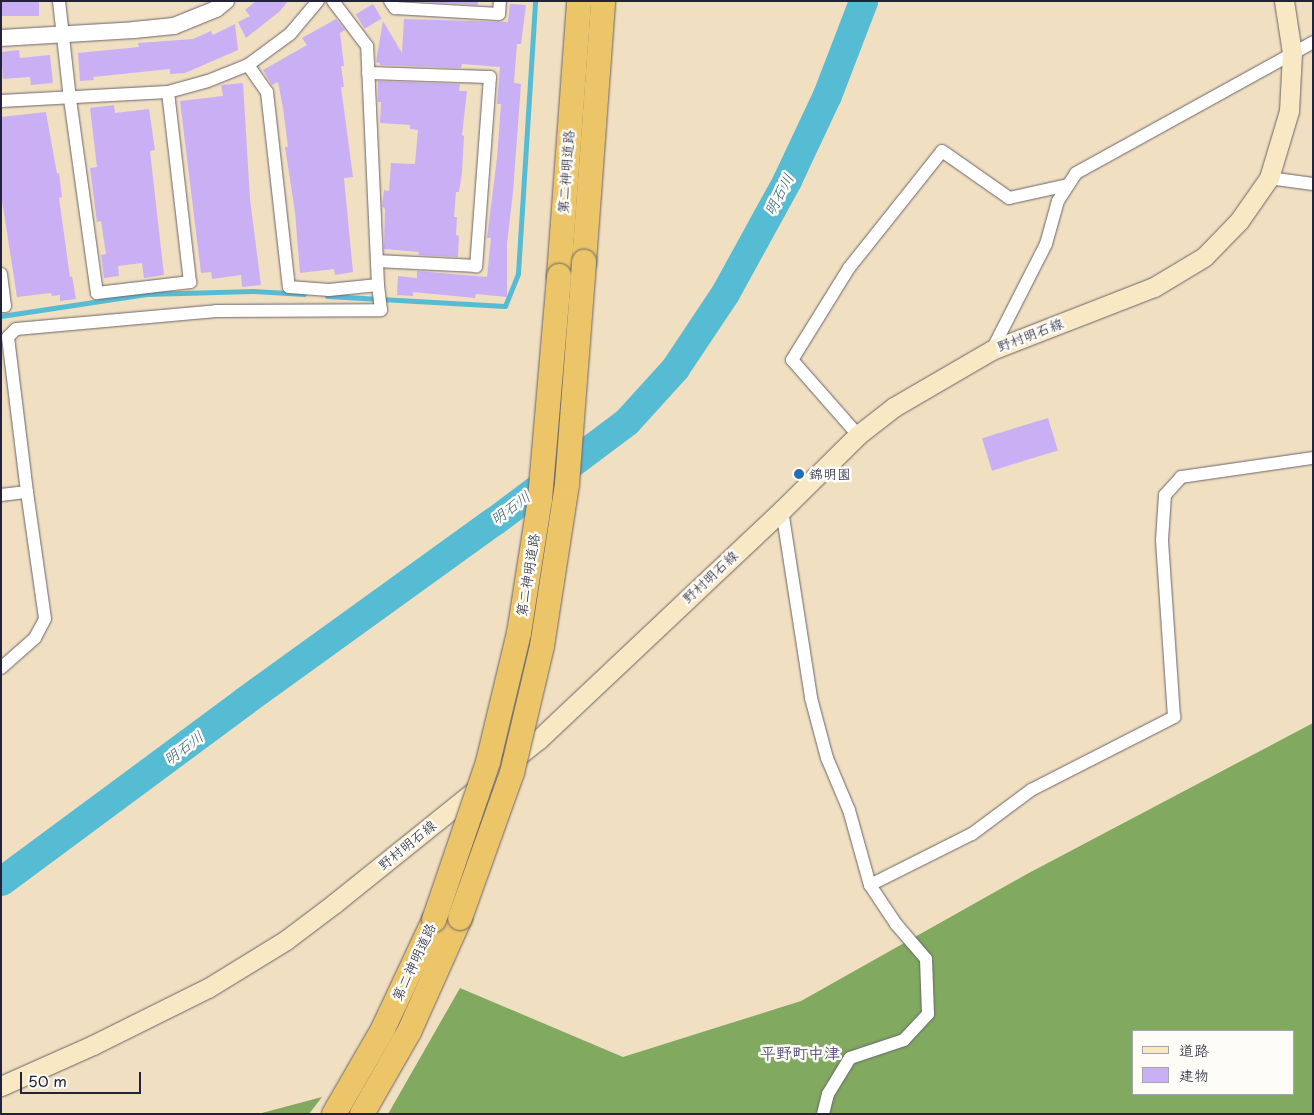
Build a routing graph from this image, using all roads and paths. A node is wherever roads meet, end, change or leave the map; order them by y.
1 (59, 1) edge
2 (226, 1) edge
3 (318, 1) edge
4 (333, 1) edge
5 (390, 1) edge
6 (500, 1) edge
7 (579, 1) edge
8 (603, 1) edge
9 (1284, 1) edge
10 (413, 5) edge
11 (63, 34) junction
12 (1, 38) edge
13 (1313, 42) edge
14 (1292, 52) junction
15 (248, 65) junction
16 (368, 72) junction
17 (168, 92) junction
18 (70, 99) junction
19 (1, 101) edge
20 (1268, 178) junction
21 (1313, 184) edge
22 (1068, 185) junction
23 (377, 261) junction
24 (1, 274) edge
25 (378, 285) junction
26 (1, 306) edge
27 (992, 350) junction
28 (858, 435) junction
29 (1313, 458) edge
30 (27, 492) junction
31 (1, 495) edge
32 (782, 510) junction
33 (1, 668) edge
34 (870, 885) junction
35 (1, 1086) edge
36 (334, 1114) edge
37 (362, 1114) edge
38 (823, 1114) edge

1 - 11 street
2 - 11 street
3 - 15 street
4 - 16 street
5 - 10 street
6 - 10 street
7 - 36 highway, 第二神明道路, bridge
8 - 37 highway, 第二神明道路, bridge
9 - 14 main road, 野村明石線
11 - 12 street
11 - 18 street
13 - 14 street
14 - 20 main road, 野村明石線
14 - 22 street
15 - 17 street
15 - 25 street
16 - 23 street
16 - 23 street
17 - 18 street
17 - 18 street
18 - 19 street
20 - 21 street
20 - 27 main road, 野村明石線
22 - 27 street
22 - 28 street
23 - 25 street
24 - 26 street
25 - 30 street
27 - 28 main road, 野村明石線
28 - 32 main road, 野村明石線
29 - 34 street
30 - 31 street
30 - 33 street
32 - 34 street
32 - 35 main road, 野村明石線
34 - 38 street

